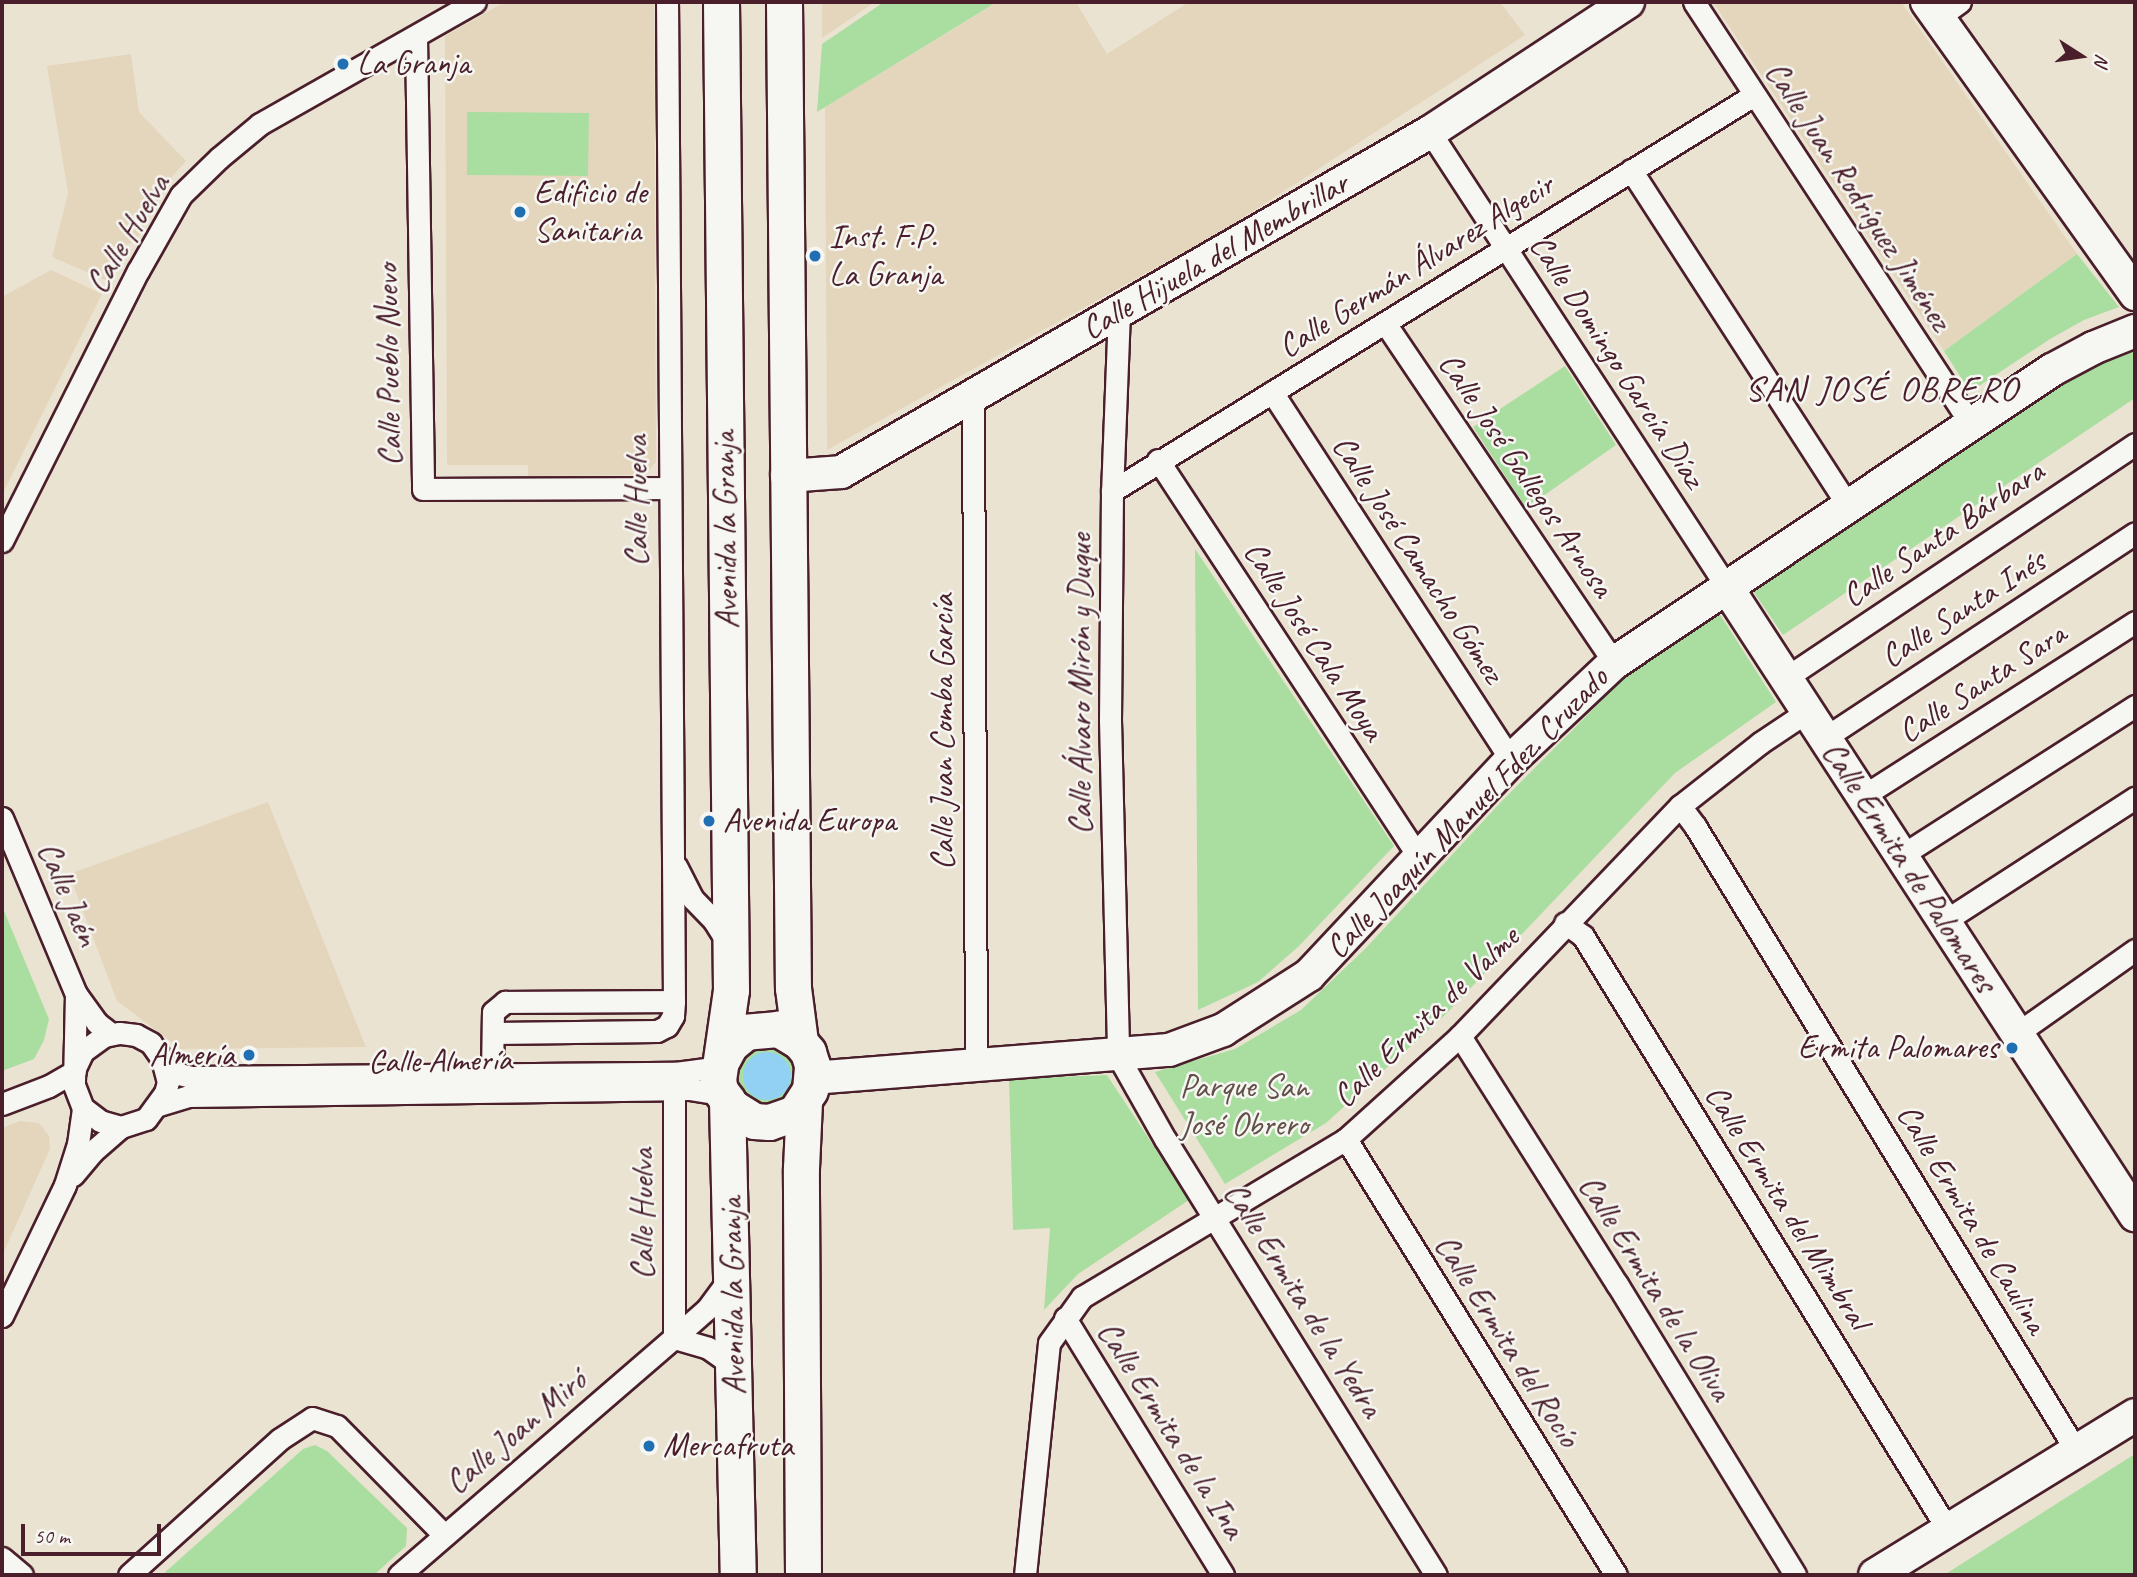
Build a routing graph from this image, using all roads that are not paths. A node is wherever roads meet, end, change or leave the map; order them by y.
1 (475, 2) edge
2 (667, 2) edge
3 (721, 2) edge
4 (784, 2) edge
5 (1628, 2) edge
6 (1694, 2) edge
7 (1942, 7) edge
8 (416, 37) junction
9 (1754, 95) junction
10 (1430, 132) junction
11 (1631, 170) junction
12 (1506, 248) junction
13 (2135, 294) edge
14 (1119, 311) junction
15 (1385, 323) junction
16 (2135, 331) edge
17 (1272, 392) junction
18 (973, 398) junction
19 (1971, 424) junction
20 (2135, 444) edge
21 (1158, 460) junction
22 (788, 475) junction
23 (669, 488) junction
24 (1112, 491) junction
25 (1849, 507) junction
26 (2135, 533) edge
27 (2, 541) edge
28 (1728, 589) junction
29 (2135, 622) edge
30 (1614, 663) junction
31 (1787, 677) junction
32 (2135, 706) edge
33 (1808, 711) junction
34 (1826, 737) junction
35 (1511, 760) junction
36 (1863, 796) junction
37 (2135, 798) edge
38 (1679, 806) junction
39 (2, 818) edge
40 (672, 855) junction
41 (1902, 855) junction
42 (1418, 856) junction
43 (1943, 922) junction
44 (1565, 923) junction
45 (731, 946) junction
46 (2135, 950) edge
47 (76, 994) junction
48 (674, 1001) junction
49 (493, 1032) junction
50 (111, 1034) junction
51 (2016, 1034) junction
52 (1460, 1036) junction
53 (800, 1042) junction
54 (1118, 1056) junction
55 (976, 1066) junction
56 (76, 1068) junction
57 (167, 1071) junction
58 (492, 1074) junction
59 (723, 1080) junction
60 (674, 1089) junction
61 (808, 1091) junction
62 (6, 1101) edge
63 (159, 1105) junction
64 (82, 1106) junction
65 (121, 1127) junction
66 (1346, 1139) junction
67 (65, 1185) junction
68 (2135, 1215) edge
69 (1214, 1216) junction
70 (733, 1274) junction
71 (2, 1316) edge
72 (1065, 1318) junction
73 (674, 1338) junction
74 (735, 1367) junction
75 (2135, 1415) edge
76 (2077, 1452) junction
77 (1948, 1530) junction
78 (444, 1535) junction
79 (2, 1558) edge
80 (22, 1575) edge
81 (130, 1575) edge
82 (399, 1575) edge
83 (738, 1575) edge
84 (803, 1575) edge
85 (1024, 1575) edge
86 (1223, 1575) edge
87 (1436, 1575) edge
88 (1616, 1575) edge
89 (1795, 1575) edge
90 (1875, 1575) edge

1 - 8 street, Calle Huelva
2 - 23 street, Calle Huelva
3 - 45 main road, Avenida la Granja
4 - 22 main road, Avenida la Granja
5 - 10 street, Calle Hijuela del Membrillar
6 - 9 street, Calle Juan Rodríguez Jiménez
7 - 13 street
8 - 23 street, Calle Pueblo Nuevo
8 - 27 street, Calle Huelva
9 - 11 street, Calle Germán Álvarez Algecir
9 - 19 street, Calle Juan Rodríguez Jiménez
10 - 12 street, Calle Domingo García Díaz
10 - 14 street, Calle Hijuela del Membrillar
11 - 12 street, Calle Germán Álvarez Algecir
11 - 25 street
12 - 15 street, Calle Germán Álvarez Algecir
12 - 28 street, Calle Domingo García Díaz
14 - 18 street, Calle Hijuela del Membrillar
14 - 24 street, Calle Álvaro Mirón y Duque
15 - 17 street, Calle Germán Álvarez Algecir
15 - 30 street, Calle José Gallegos Arnosa
16 - 19 street, Calle Joaquín Manuel Fdez. Cruzado
17 - 21 street, Calle Germán Álvarez Algecir
17 - 35 street, Calle José Camacho Gómez
18 - 22 street, Calle Hijuela del Membrillar
18 - 55 street, Calle Juan Comba García
19 - 25 street, Calle Joaquín Manuel Fdez. Cruzado
20 - 31 street, Calle Santa Bárbara
21 - 24 street, Calle Germán Álvarez Algecir
21 - 42 street, Calle José Cala Moya
22 - 53 main road, Avenida la Granja
23 - 40 street, Calle Huelva
24 - 54 street, Calle Álvaro Mirón y Duque
25 - 28 street, Calle Joaquín Manuel Fdez. Cruzado
26 - 34 street, Calle Santa Inés
28 - 30 street, Calle Joaquín Manuel Fdez. Cruzado
28 - 31 street, Calle Ermita de Palomares
29 - 36 street, Calle Santa Sara
30 - 35 street, Calle Joaquín Manuel Fdez. Cruzado
31 - 33 street, Calle Ermita de Palomares
32 - 41 street
33 - 34 street, Calle Ermita de Palomares
33 - 38 street, Calle Ermita de Valme
34 - 36 street, Calle Ermita de Palomares
35 - 42 street, Calle Joaquín Manuel Fdez. Cruzado
36 - 41 street, Calle Ermita de Palomares
37 - 43 street
38 - 44 street, Calle Ermita de Valme
38 - 76 street, Calle Ermita de Caulina
39 - 47 street, Calle Jaén
40 - 45 street
40 - 48 street, Calle Huelva
41 - 43 street, Calle Ermita de Palomares
42 - 54 street, Calle Joaquín Manuel Fdez. Cruzado
43 - 51 street, Calle Ermita de Palomares
44 - 52 street, Calle Ermita de Valme
44 - 77 street, Calle Ermita del Mimbral
45 - 59 main road, Avenida la Granja
46 - 51 street
47 - 50 street, Calle Jaén
47 - 56 street, Calle Jaén
48 - 49 street, Calle Huelva
48 - 49 street
49 - 58 street
50 - 56 street
50 - 57 street
51 - 68 street, Calle Ermita de Palomares
52 - 66 street, Calle Ermita de Valme
52 - 89 street, Calle Ermita de la Oliva
53 - 59 main road
53 - 61 main road, Avenida la Granja
54 - 55 street, Calle Joaquín Manuel Fdez. Cruzado
54 - 69 street, Calle Ermita de la Yedra
55 - 61 street, Calle Joaquín Manuel Fdez. Cruzado
56 - 62 street
56 - 64 street, Calle Jaén
57 - 58 street, Calle Almería
57 - 63 street
58 - 59 street, Calle Almería
59 - 60 street, Calle Almería
59 - 61 main road
59 - 70 main road, Avenida la Granja
60 - 63 street, Calle Almería
60 - 73 street, Calle Huelva
61 - 84 main road, Avenida la Granja
62 - 64 street
63 - 65 street, Calle Jaén
64 - 65 street
64 - 67 street, Calle Jaén
65 - 67 street, Calle Jaén
66 - 69 street, Calle Ermita de Valme
66 - 88 street, Calle Ermita del Rocío
67 - 71 street, Calle Jaén
69 - 72 street, Calle Ermita de Valme
69 - 87 street, Calle Ermita de la Yedra
70 - 73 street, Calle Joan Miró
70 - 74 main road, Avenida la Granja
72 - 85 street, Calle Ermita de Valme
72 - 86 street, Calle Ermita de la Ina
73 - 74 street
73 - 78 street, Calle Joan Miró
74 - 83 main road, Avenida la Granja
75 - 76 street
76 - 77 street
77 - 90 street
78 - 81 street
78 - 82 street, Calle Joan Miró
79 - 80 street

